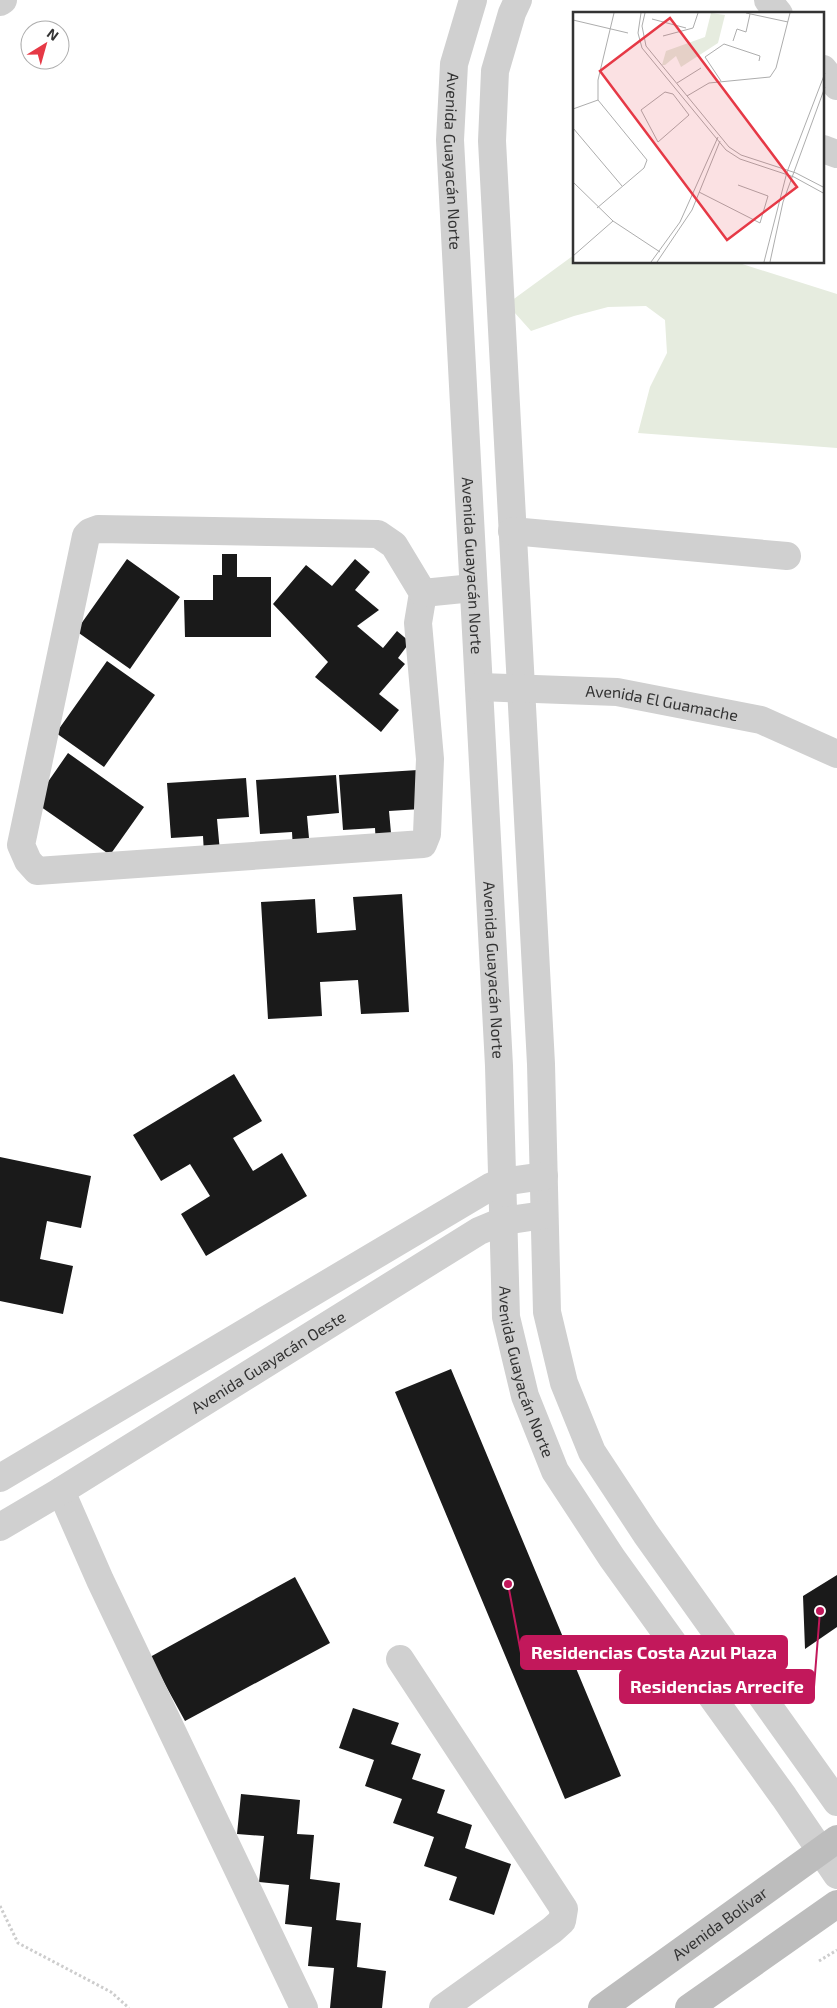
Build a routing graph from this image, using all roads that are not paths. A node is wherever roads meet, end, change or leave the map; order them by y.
1 (473, 0) edge
2 (518, 0) edge
3 (768, 0) edge
4 (777, 12) edge
5 (824, 70) edge
6 (837, 86) edge
7 (824, 149) edge
8 (837, 154) edge
9 (512, 531) junction
10 (787, 556) dead end
11 (473, 588) junction
12 (423, 593) junction
13 (479, 687) junction
14 (521, 688) junction
15 (837, 754) edge
16 (544, 1176) junction
17 (502, 1182) junction
18 (544, 1215) junction
19 (503, 1221) junction
20 (0, 1478) edge
21 (61, 1492) junction
22 (0, 1527) edge
23 (400, 1659) dead end
24 (837, 1802) edge
25 (829, 1845) edge
26 (837, 1875) edge
27 (837, 1904) edge
28 (304, 2008) edge
29 (443, 2008) edge
30 (602, 2008) edge
31 (689, 2008) edge

1 - 11 street, Avenida Guayacán Norte
2 - 9 street, Avenida Guayacán Norte
3 - 4 street
5 - 6 street
7 - 8 street
9 - 10 street
9 - 14 street, Avenida Guayacán Norte
11 - 12 street
11 - 13 street, Avenida Guayacán Norte
12 - 12 street
13 - 14 street, Avenida El Guamache
13 - 17 street, Avenida Guayacán Norte
14 - 15 street, Avenida El Guamache
14 - 16 street, Avenida Guayacán Norte
16 - 17 street
16 - 18 street, Avenida Guayacán Norte
17 - 19 street, Avenida Guayacán Norte
17 - 20 street
18 - 19 street, Avenida Guayacán Oeste
18 - 24 street, Avenida Guayacán Norte
19 - 21 street, Avenida Guayacán Oeste
19 - 25 street, Avenida Guayacán Norte
21 - 22 street, Avenida Guayacán Oeste
21 - 28 street
23 - 29 street
25 - 26 street, Avenida Guayacán Norte
25 - 30 street, Avenida Bolívar
27 - 31 street

